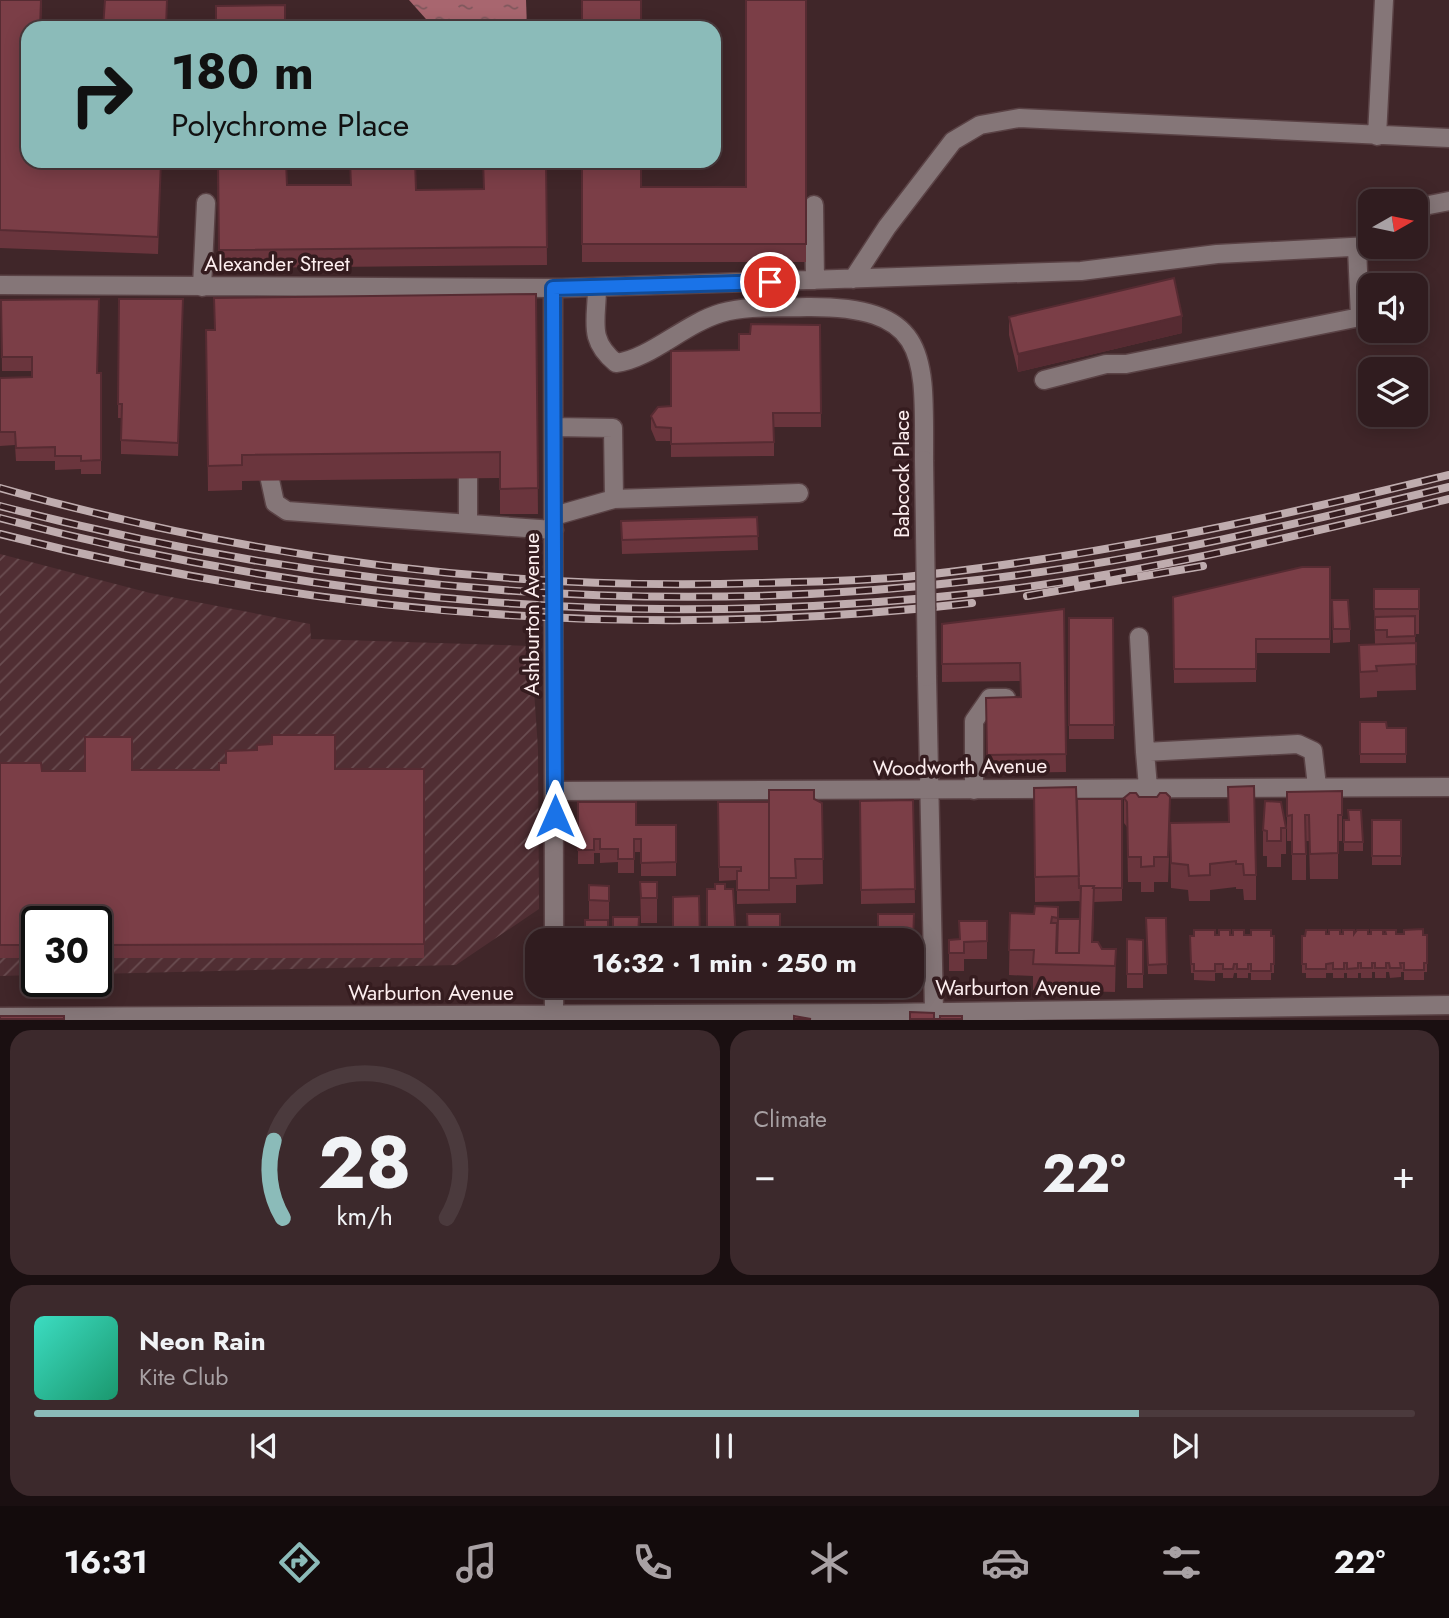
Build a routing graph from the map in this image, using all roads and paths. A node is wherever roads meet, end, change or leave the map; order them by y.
1 (1384, 0) edge
2 (1377, 136) junction
3 (1449, 138) edge
4 (1449, 201) edge
5 (206, 203) dead end
6 (814, 205) dead end
7 (1428, 205) edge
8 (1358, 247) edge
9 (1363, 259) edge
10 (853, 279) junction
11 (815, 281) junction
12 (747, 282) junction
13 (0, 285) edge
14 (202, 287) junction
15 (597, 287) junction
16 (553, 288) junction
17 (748, 308) junction
18 (1044, 380) dead end
19 (554, 427) junction
20 (468, 478) edge
21 (270, 480) edge
22 (799, 493) dead end
23 (614, 499) junction
24 (554, 523) junction
25 (468, 524) junction
26 (1139, 637) dead end
27 (1013, 698) edge
28 (1145, 752) junction
29 (1317, 786) junction
30 (1147, 787) junction
31 (1449, 787) edge
32 (974, 790) junction
33 (929, 791) junction
34 (555, 792) junction
35 (554, 928) edge
36 (554, 998) edge
37 (1449, 1005) edge
38 (934, 1012) junction
39 (984, 1015) edge
40 (1176, 1015) edge
41 (880, 1016) edge
42 (0, 1017) edge
43 (82, 1018) edge
44 (554, 1018) edge

1 - 2 street
2 - 3 street
2 - 10 street
4 - 7 street
5 - 14 street
6 - 11 street
8 - 10 street, Alexander Street
9 - 18 street
10 - 11 street, Alexander Street
11 - 12 street, Alexander Street
12 - 15 street, Alexander Street
12 - 17 street
13 - 14 street, Alexander Street
14 - 16 street, Alexander Street
15 - 16 street, Alexander Street
15 - 17 street, Babcock Place
16 - 19 street, Ashburton Avenue
17 - 33 street, Babcock Place, bridge
19 - 23 street
19 - 24 street, Ashburton Avenue
20 - 25 street
21 - 25 street
22 - 23 street
23 - 24 street
24 - 25 street
24 - 34 street, Ashburton Avenue
26 - 28 street
27 - 32 street
28 - 29 street
28 - 30 street
29 - 30 street, Woodworth Avenue
29 - 31 street, Woodworth Avenue
30 - 32 street, Woodworth Avenue
32 - 33 street, Woodworth Avenue
33 - 34 street, Woodworth Avenue
33 - 38 street, Babcock Place
34 - 35 street, Ashburton Avenue
36 - 44 street
37 - 40 street, Warburton Avenue
38 - 39 street, Warburton Avenue
38 - 41 street, Warburton Avenue
39 - 40 street, Warburton Avenue
41 - 44 street, Warburton Avenue
42 - 43 street, Warburton Avenue
43 - 44 street, Warburton Avenue

